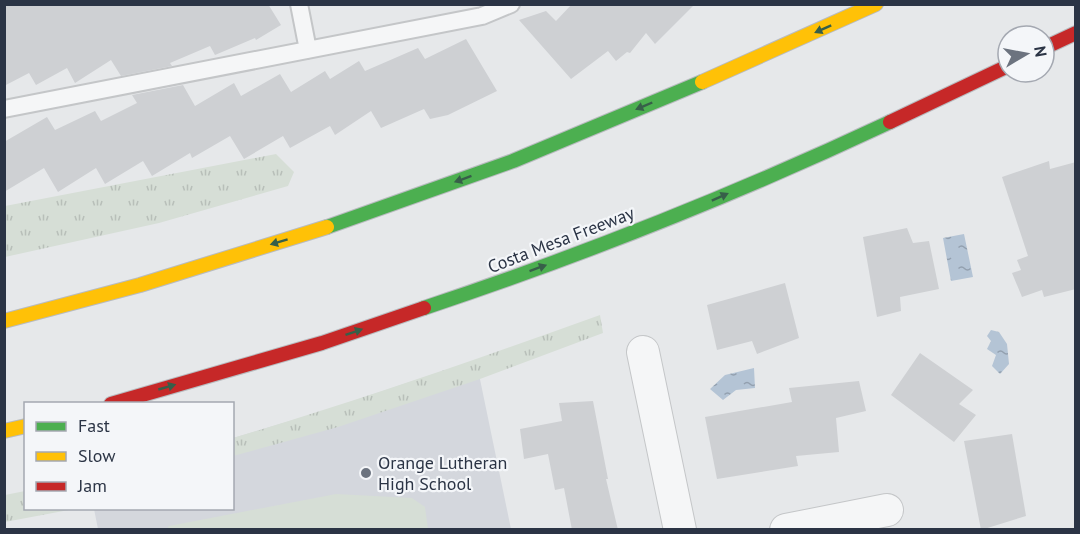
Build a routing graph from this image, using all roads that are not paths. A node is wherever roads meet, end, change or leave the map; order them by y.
1 (299, 4) edge
2 (511, 4) edge
3 (876, 4) edge
4 (481, 10) edge
5 (1076, 33) edge
6 (1056, 42) edge
7 (308, 50) junction
8 (996, 72) edge
9 (4, 109) edge
10 (4, 321) edge
11 (644, 351) dead end
12 (118, 402) edge
13 (24, 426) edge
14 (4, 431) edge
15 (886, 510) dead end
16 (680, 530) edge
17 (786, 530) edge

1 - 7 lane
2 - 4 lane
3 -> 10 highway
4 - 7 lane
5 - 6 highway
7 - 9 lane
12 -> 8 highway, Costa Mesa Freeway
11 - 16 street
13 - 14 highway
15 - 17 street

